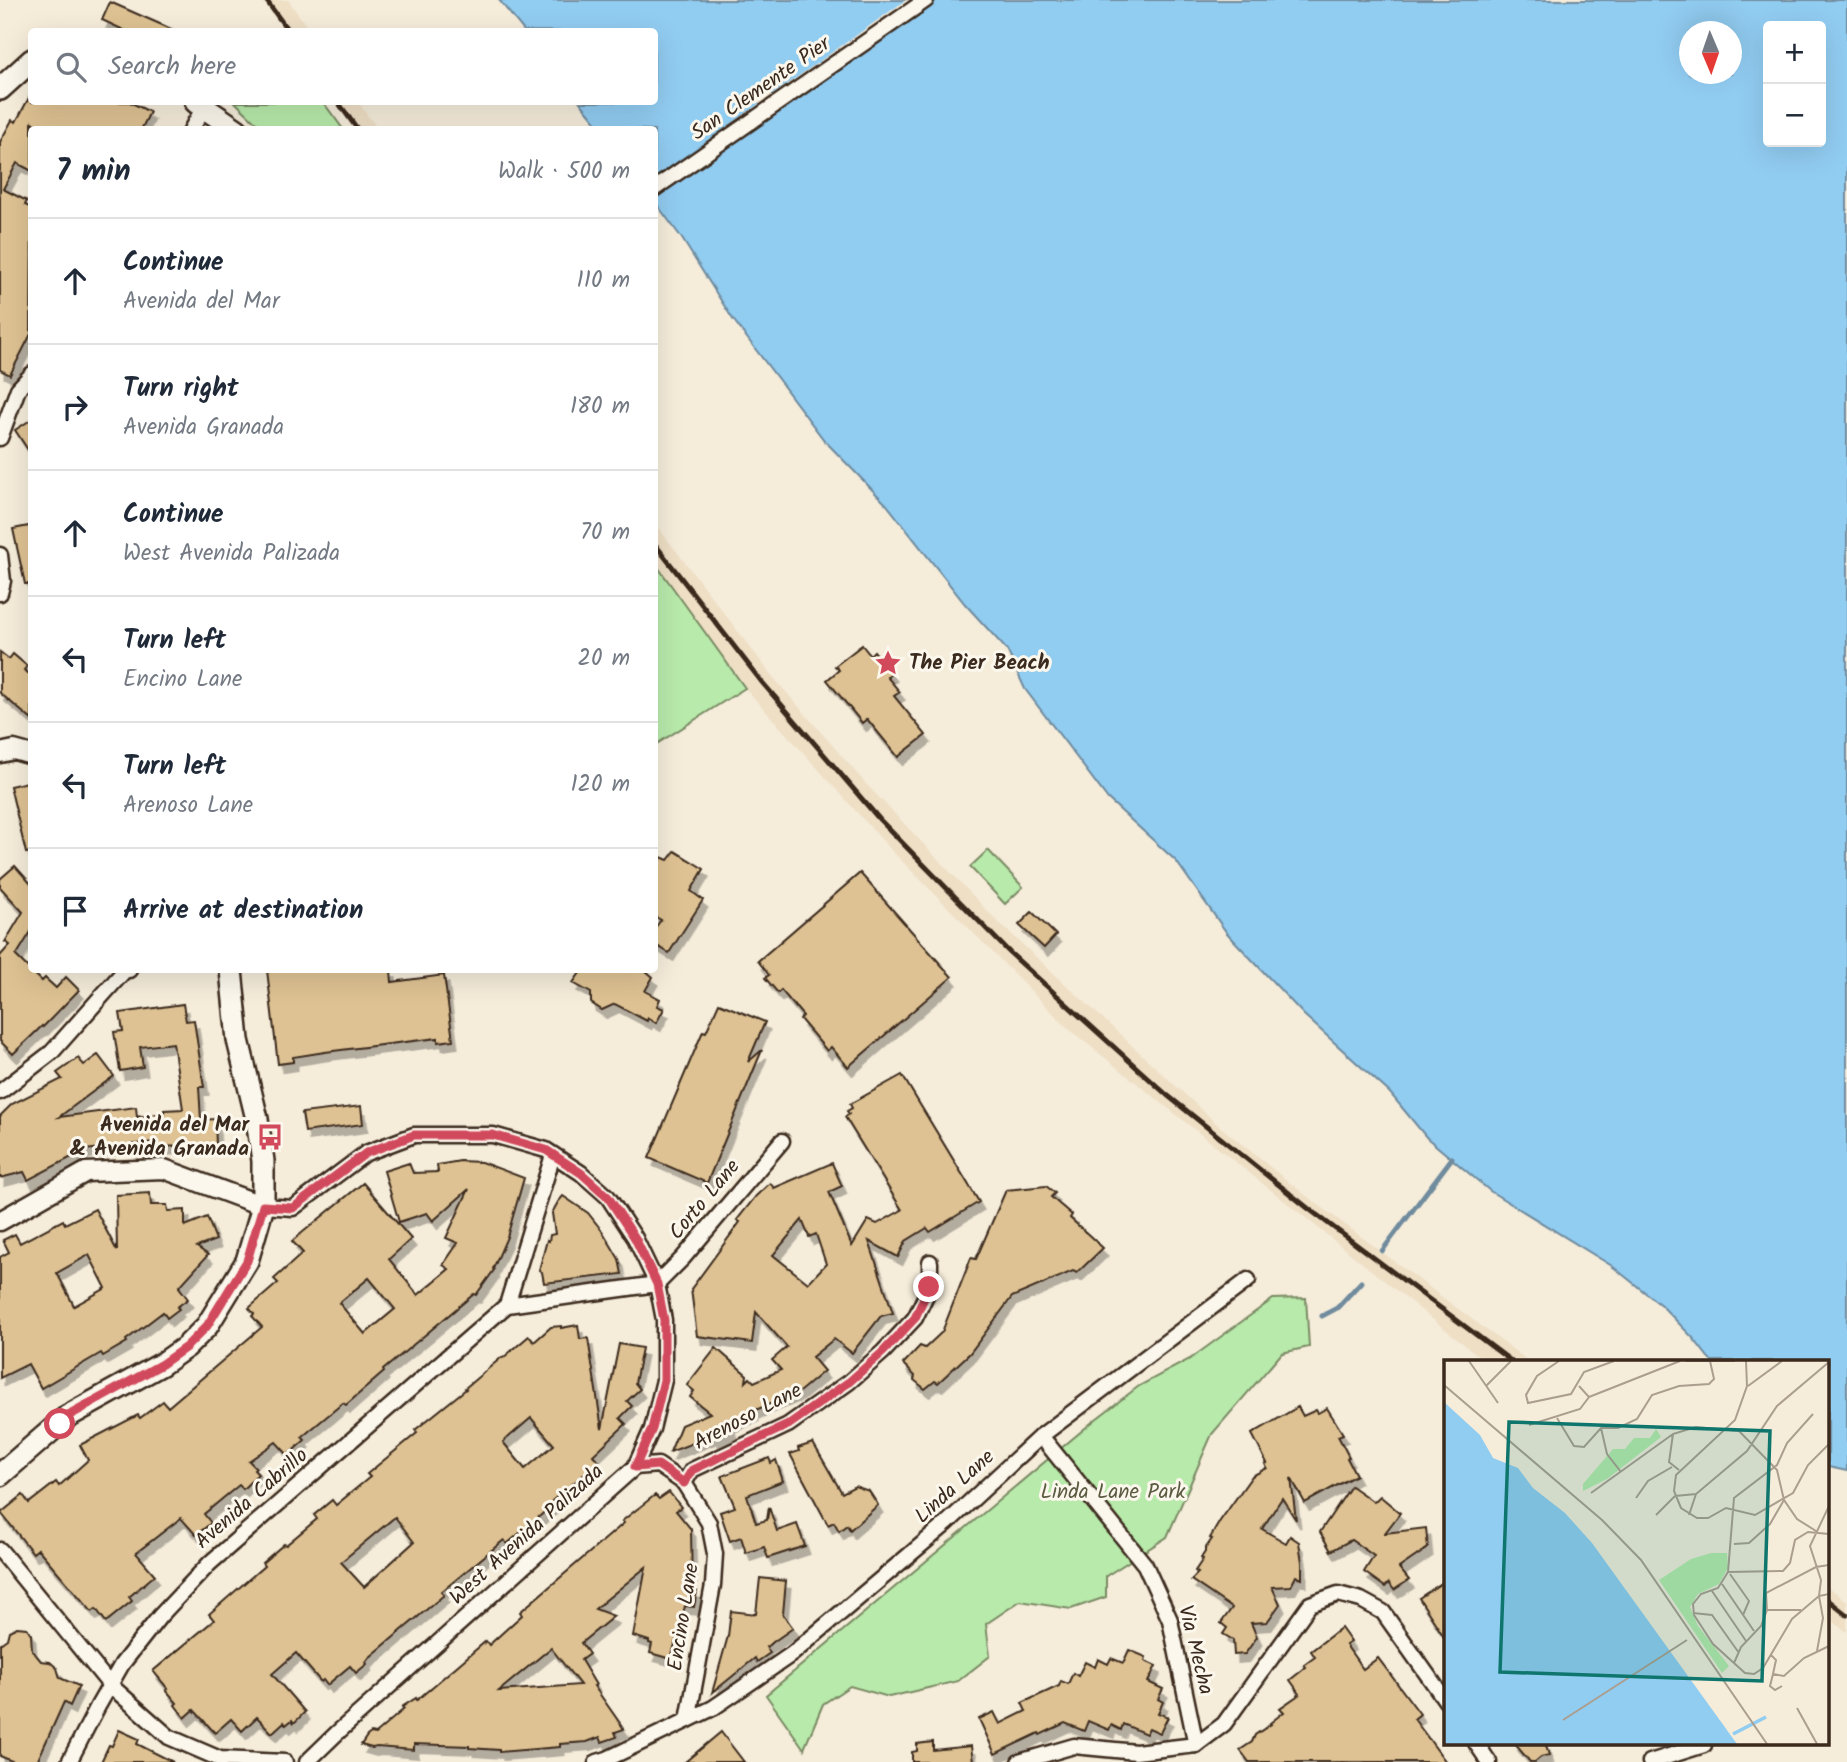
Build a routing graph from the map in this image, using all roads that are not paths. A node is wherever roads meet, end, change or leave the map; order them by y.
1 (926, 0) edge
2 (28, 64) edge
3 (0, 89) edge
4 (200, 105) edge
5 (201, 105) edge
6 (192, 126) edge
7 (231, 126) edge
8 (658, 186) edge
9 (28, 378) edge
10 (0, 438) edge
11 (0, 555) edge
12 (0, 593) edge
13 (0, 753) edge
14 (28, 754) edge
15 (122, 973) edge
16 (231, 973) edge
17 (0, 1092) edge
18 (782, 1141) dead end
19 (553, 1155) junction
20 (263, 1206) junction
21 (0, 1221) edge
22 (930, 1262) dead end
23 (1248, 1280) dead end
24 (657, 1284) junction
25 (507, 1305) junction
26 (1041, 1436) junction
27 (635, 1467) junction
28 (0, 1475) edge
29 (684, 1483) junction
30 (0, 1550) edge
31 (110, 1685) junction
32 (1444, 1698) edge
33 (688, 1720) junction
34 (1477, 1744) edge
35 (1196, 1745) junction
36 (1704, 1745) dead end
37 (69, 1762) edge
38 (285, 1762) edge
39 (307, 1762) edge
40 (597, 1762) edge
41 (1019, 1762) edge
42 (1489, 1762) edge
43 (1650, 1762) edge

1 - 8 street, San Clemente Pier
2 - 3 main road
4 - 6 street
5 - 7 main road
9 - 10 street
11 - 12 street
13 - 14 street
15 - 17 street
16 - 20 main road
18 - 24 street, Corto Lane
19 - 20 street, West Avenida Palizada
19 - 24 street, West Avenida Palizada
19 - 25 street
20 - 21 street
20 - 28 main road
22 - 29 street, Arenoso Lane
23 - 26 street, Linda Lane
24 - 25 street
24 - 27 street, West Avenida Palizada
25 - 31 street, Avenida Cabrillo
26 - 33 street, Linda Lane
26 - 35 street, Via Mecha
27 - 29 street, Encino Lane
27 - 39 street, West Avenida Palizada
29 - 33 street, Encino Lane
30 - 31 street
31 - 37 street, Avenida Cabrillo
31 - 38 street
32 - 35 street
33 - 40 street
34 - 42 street
35 - 41 street
36 - 43 street

